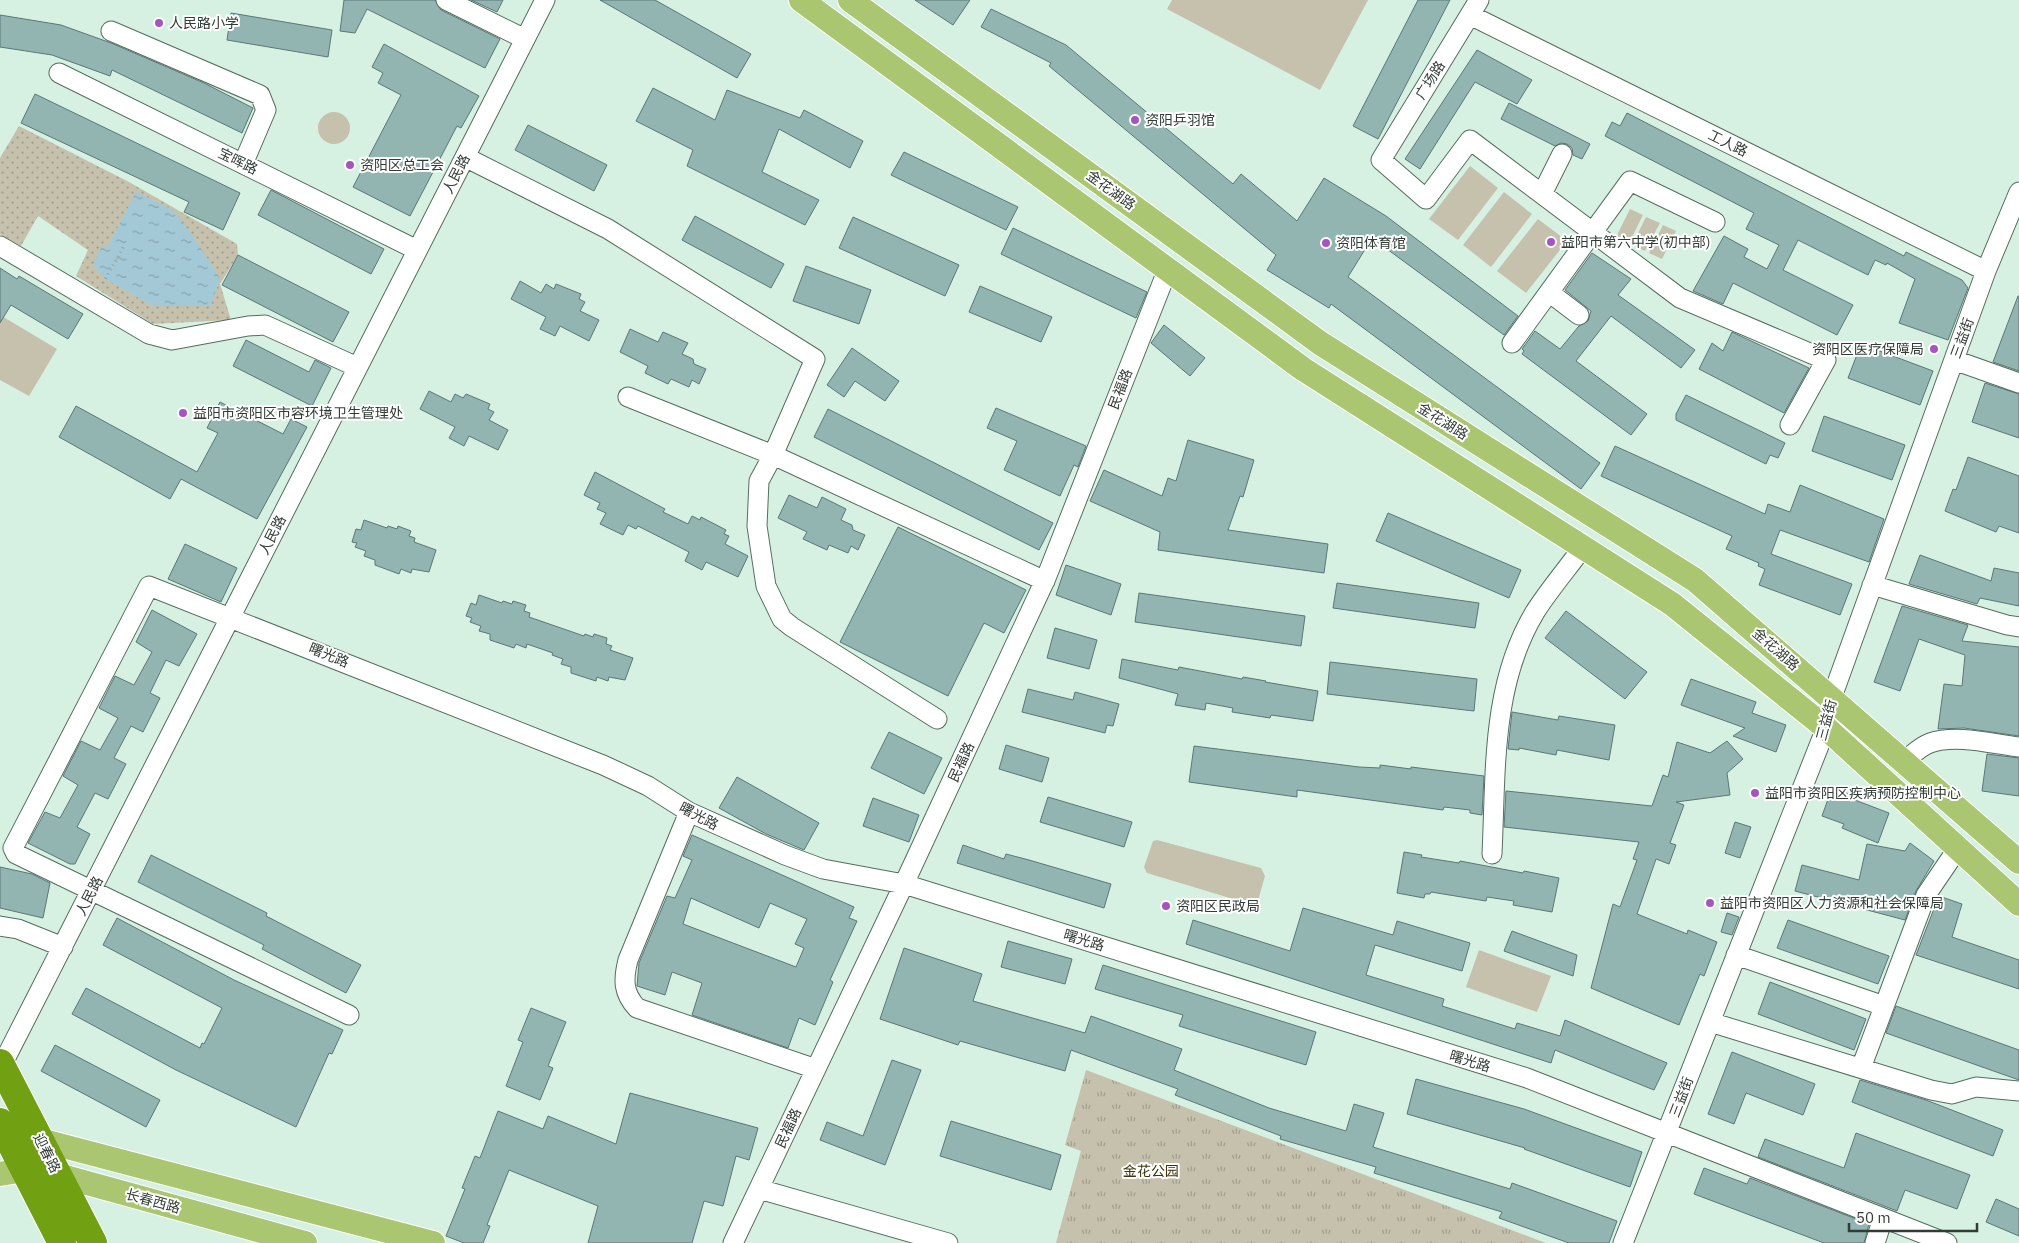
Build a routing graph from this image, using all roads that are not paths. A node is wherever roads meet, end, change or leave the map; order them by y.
1 (446, 0) edge
2 (545, 0) edge
3 (801, 0) edge
4 (850, 0) edge
5 (1474, 8) edge
6 (111, 31) dead end
7 (525, 39) junction
8 (59, 73) dead end
9 (1562, 154) dead end
10 (465, 157) junction
11 (243, 164) junction
12 (2019, 192) edge
13 (1542, 194) junction
14 (1715, 222) dead end
15 (1594, 234) junction
16 (0, 246) edge
17 (417, 250) junction
18 (1167, 270) junction
19 (1986, 271) junction
20 (1550, 292) junction
21 (1579, 314) dead end
22 (1512, 343) dead end
23 (1954, 360) junction
24 (358, 367) junction
25 (2019, 383) edge
26 (628, 397) dead end
27 (1790, 424) dead end
28 (774, 455) junction
29 (1583, 548) junction
30 (1045, 581) junction
31 (1872, 585) junction
32 (231, 616) junction
33 (2019, 627) edge
34 (1832, 697) junction
35 (937, 719) dead end
36 (1826, 728) junction
37 (2019, 747) edge
38 (1904, 761) junction
39 (689, 812) junction
40 (1958, 848) junction
41 (1492, 854) dead end
42 (2019, 862) edge
43 (904, 884) junction
44 (92, 890) junction
45 (2019, 904) edge
46 (0, 926) edge
47 (63, 947) junction
48 (1736, 955) junction
49 (1884, 1006) junction
50 (349, 1015) dead end
51 (1710, 1022) junction
52 (1, 1066) edge
53 (1861, 1068) junction
54 (816, 1070) junction
55 (2019, 1091) edge
56 (1668, 1133) junction
57 (4, 1136) edge
58 (40, 1140) junction
59 (12, 1172) edge
60 (58, 1175) junction
61 (759, 1189) junction
62 (1883, 1218) junction
63 (62, 1243) edge
64 (93, 1243) edge
65 (305, 1243) edge
66 (433, 1243) edge
67 (733, 1243) edge
68 (948, 1243) edge
69 (1623, 1243) edge
70 (1875, 1243) edge
71 (1947, 1243) edge

1 - 7 street
2 - 7 street, 人民路
3 - 18 main road
4 - 34 main road, 金花湖路
5 - 13 street, 广场路
5 - 19 street, 工人路
6 - 11 street
7 - 10 street, 人民路
8 - 11 street, 宝晖路
9 - 13 street
10 - 17 street, 人民路
10 - 28 street
11 - 17 street, 宝晖路
12 - 19 street, 三益街
13 - 15 street
14 - 15 street
15 - 20 street
15 - 27 street
16 - 24 street
17 - 24 street, 人民路
18 - 29 main road
18 - 30 street, 民福路
19 - 23 street, 三益街
20 - 21 street
20 - 22 street
23 - 25 street
23 - 31 street, 三益街
24 - 32 street, 人民路
26 - 28 street
28 - 30 street
28 - 35 street
29 - 36 main road
29 - 41 street
30 - 43 street, 民福路
31 - 33 street
31 - 34 street, 三益街
32 - 39 street, 曙光路
32 - 44 street, 人民路
32 - 44 street, 曙光路
34 - 36 street, 三益街
34 - 38 main road, 金花湖路
36 - 40 main road
36 - 48 street, 三益街
37 - 38 street
38 - 42 main road, 金花湖路
39 - 43 street, 曙光路
39 - 54 street
40 - 45 main road
40 - 49 street
43 - 54 street, 民福路
43 - 56 street, 曙光路
44 - 47 street, 人民路
44 - 50 street
46 - 47 street
47 - 52 street, 人民路
48 - 49 street
48 - 51 street, 三益街
49 - 53 street
51 - 53 street
51 - 56 street, 三益街
52 - 58 highway, 迎春路
53 - 55 street
54 - 61 street, 民福路
56 - 62 street, 曙光路
56 - 69 street, 三益街
57 - 58 main road
57 - 59 highway, 迎春路
58 - 60 highway, 迎春路
58 - 66 main road
59 - 60 main road, 长春西路
59 - 63 highway, 迎春路
60 - 64 highway, 迎春路
60 - 65 main road, 长春西路
61 - 67 street, 民福路
61 - 68 street
62 - 70 street
62 - 71 street, 曙光路

